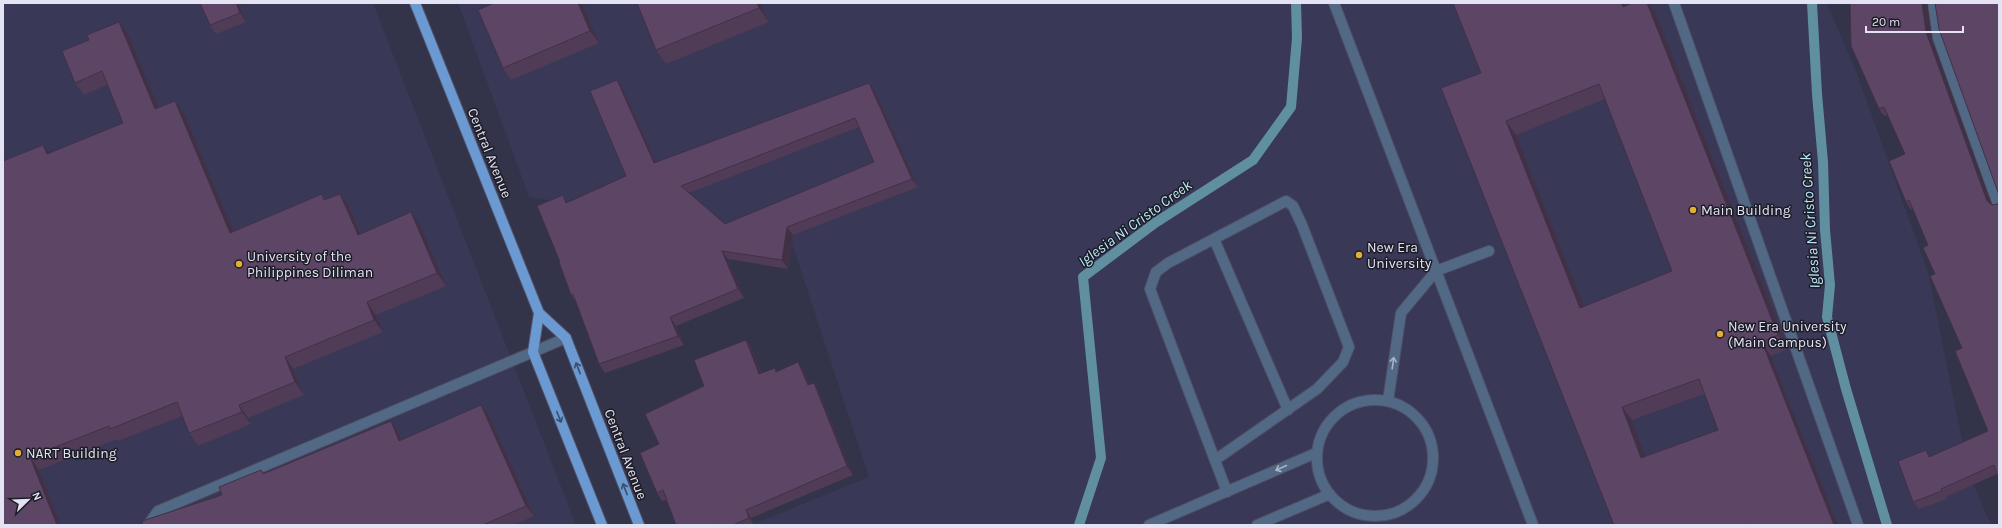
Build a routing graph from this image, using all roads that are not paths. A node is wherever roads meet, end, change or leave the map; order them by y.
1 (415, 3) edge
2 (1334, 3) edge
3 (1674, 3) edge
4 (1932, 3) edge
5 (1999, 207) edge
6 (1214, 239) junction
7 (1490, 251) dead end
8 (1436, 271) junction
9 (539, 313) junction
10 (566, 338) junction
11 (533, 352) junction
12 (1388, 401) junction
13 (1288, 410) junction
14 (1316, 453) junction
15 (1215, 460) junction
16 (1227, 492) junction
17 (1330, 494) junction
18 (148, 525) edge
19 (602, 525) edge
20 (639, 525) edge
21 (1149, 525) edge
22 (1257, 525) edge
23 (1533, 525) edge
24 (1858, 525) edge

1 - 9 main road, Central Avenue
2 - 8 street
3 - 24 street
4 - 5 street
6 - 13 street
6 - 13 street
6 - 15 street
7 - 8 street
12 -> 8 street
8 - 23 street
9 - 10 main road, Central Avenue
9 - 11 main road
10 - 11 street
20 -> 10 main road, Central Avenue
11 - 18 street
11 -> 19 main road
12 - 14 street
12 - 17 street
13 - 15 street
14 -> 16 street
14 - 17 street
15 - 16 street
16 - 21 street
17 - 22 street

